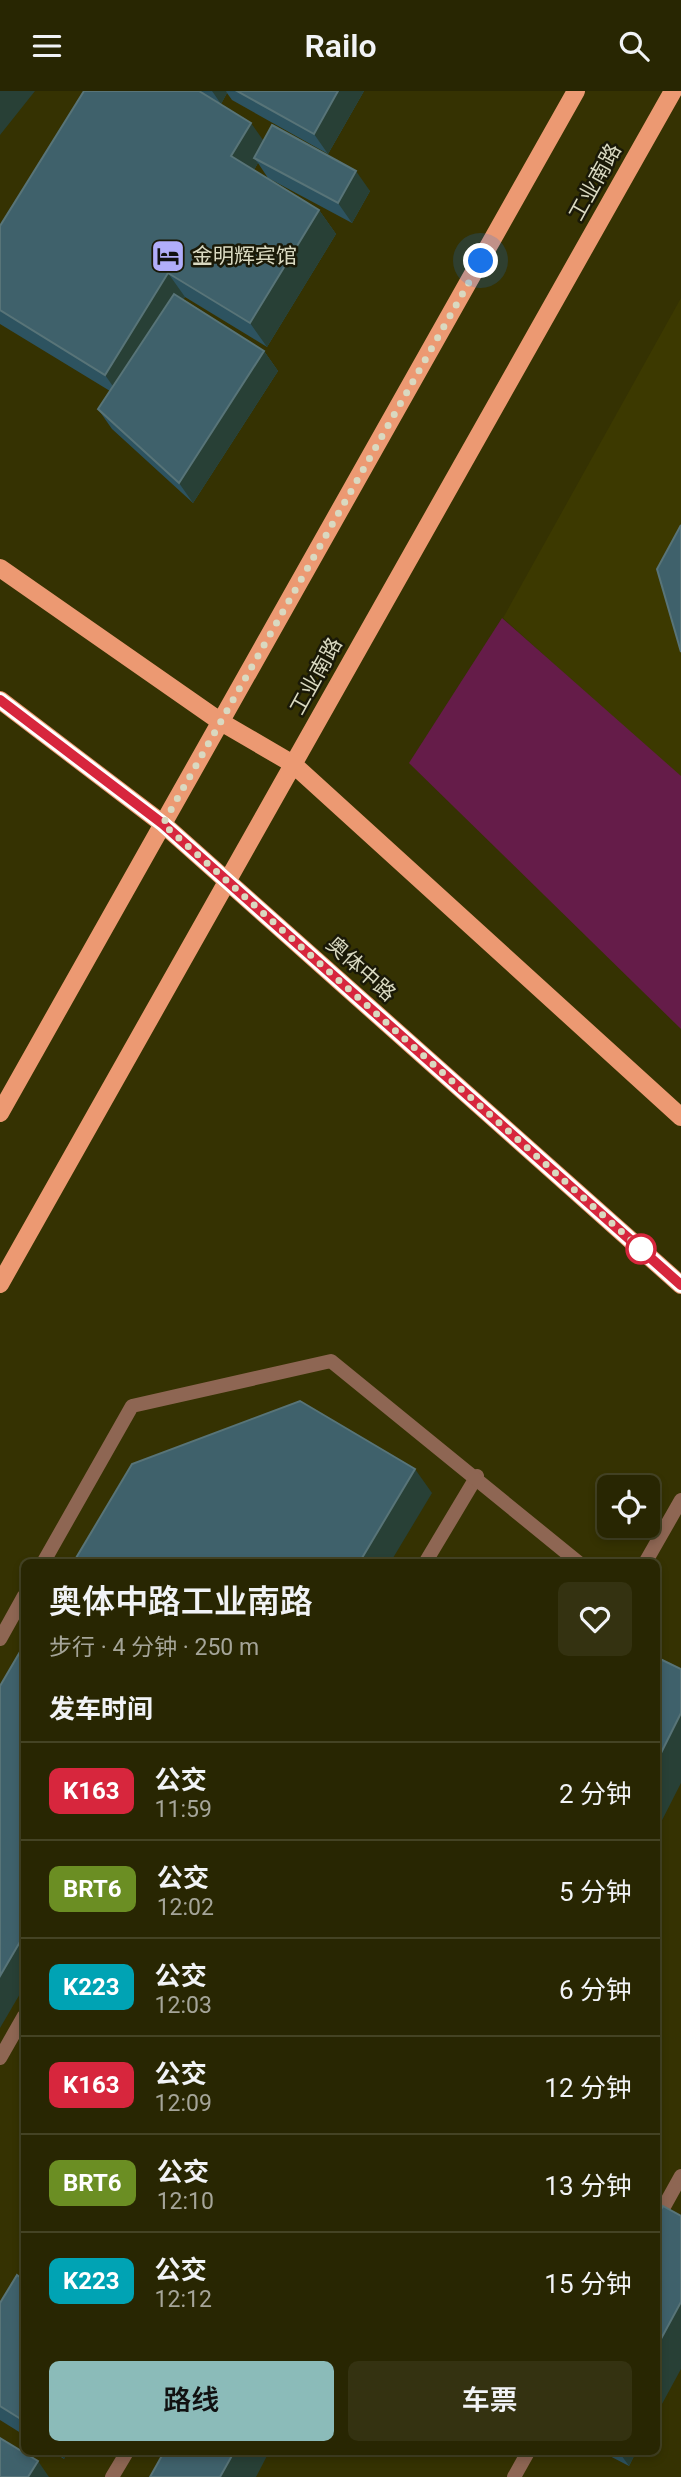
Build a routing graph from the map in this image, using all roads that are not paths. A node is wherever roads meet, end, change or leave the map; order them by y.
1 (576, 91) edge
2 (673, 91) edge
3 (0, 568) edge
4 (0, 700) edge
5 (221, 722) junction
6 (293, 764) junction
7 (163, 824) junction
8 (227, 880) junction
9 (0, 1113) edge
10 (681, 1117) edge
11 (0, 1284) edge
12 (681, 1285) edge
13 (477, 1476) junction
14 (681, 1500) edge
15 (45, 1559) edge
16 (427, 1559) edge
17 (574, 1559) edge
18 (647, 1559) edge
19 (21, 1601) edge
20 (0, 1639) edge
21 (21, 2020) edge
22 (0, 2058) edge
23 (681, 2176) edge
24 (660, 2214) edge
25 (125, 2455) edge
26 (526, 2455) edge
27 (112, 2477) edge
28 (514, 2477) edge

1 - 5 main road
2 - 6 main road, 工业南路
3 - 5 main road
4 - 7 main road, 奥体中路
5 - 6 main road
5 - 7 main road
6 - 8 main road, 工业南路
6 - 10 main road
7 - 8 main road, 奥体中路
7 - 9 main road
8 - 11 main road, 工业南路
8 - 12 main road, 奥体中路
13 - 15 street
13 - 16 street
13 - 17 street
14 - 18 street
19 - 20 street
21 - 22 street
23 - 24 street
25 - 27 street
26 - 28 street

